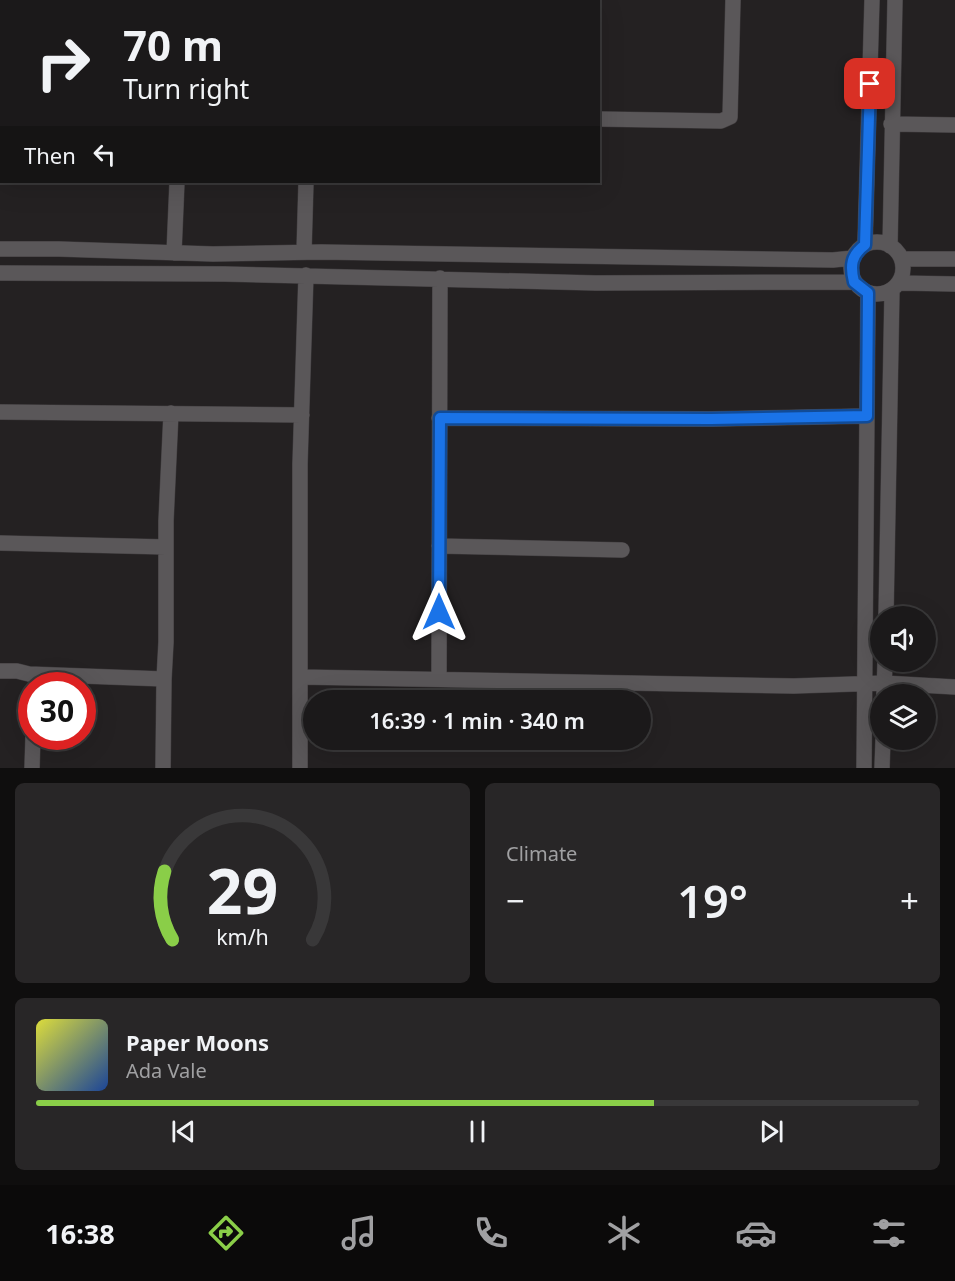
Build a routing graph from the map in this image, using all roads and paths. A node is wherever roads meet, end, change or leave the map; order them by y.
1 (733, 0) edge
2 (872, 0) edge
3 (895, 0) edge
4 (600, 119) edge
5 (891, 124) junction
6 (955, 125) edge
7 (177, 183) edge
8 (306, 183) edge
9 (865, 245) junction
10 (890, 246) junction
11 (0, 249) edge
12 (304, 252) junction
13 (174, 253) junction
14 (853, 258) junction
15 (902, 259) junction
16 (955, 259) edge
17 (0, 273) edge
18 (306, 275) junction
19 (440, 278) junction
20 (854, 282) junction
21 (955, 284) edge
22 (896, 286) junction
23 (868, 293) junction
24 (0, 412) edge
25 (171, 413) junction
26 (302, 415) junction
27 (867, 416) junction
28 (440, 418) junction
29 (0, 543) edge
30 (439, 546) junction
31 (166, 547) junction
32 (622, 550) dead end
33 (886, 606) edge
34 (0, 671) edge
35 (19, 672) edge
36 (300, 677) junction
37 (439, 678) junction
38 (164, 679) junction
39 (96, 680) edge
40 (866, 685) junction
41 (870, 686) edge
42 (955, 687) edge
43 (936, 688) edge
44 (33, 750) edge
45 (883, 750) edge
46 (32, 768) edge
47 (163, 768) edge
48 (300, 768) edge
49 (864, 768) edge
50 (882, 768) edge

1 - 4 street
2 - 9 street
3 - 5 street
5 - 6 street
5 - 10 street
7 - 13 street
8 - 12 street
9 - 10 street
9 - 14 street
10 - 15 street
11 - 13 street
12 - 13 street
12 - 14 street
14 - 20 street
15 - 16 street
15 - 22 street
17 - 18 street
18 - 19 street
18 - 26 street
19 - 20 street
19 - 28 street
20 - 23 street
21 - 22 street
22 - 23 street
22 - 33 street
23 - 27 street
24 - 25 street
25 - 26 street
25 - 31 street
26 - 36 street
27 - 28 street
27 - 40 street
28 - 30 street
29 - 31 street
30 - 32 street
30 - 37 street
31 - 38 street
34 - 35 street
36 - 37 street
36 - 48 street
37 - 40 street
38 - 39 street
38 - 47 street
40 - 41 street
40 - 49 street
42 - 43 street
44 - 46 street
45 - 50 street

